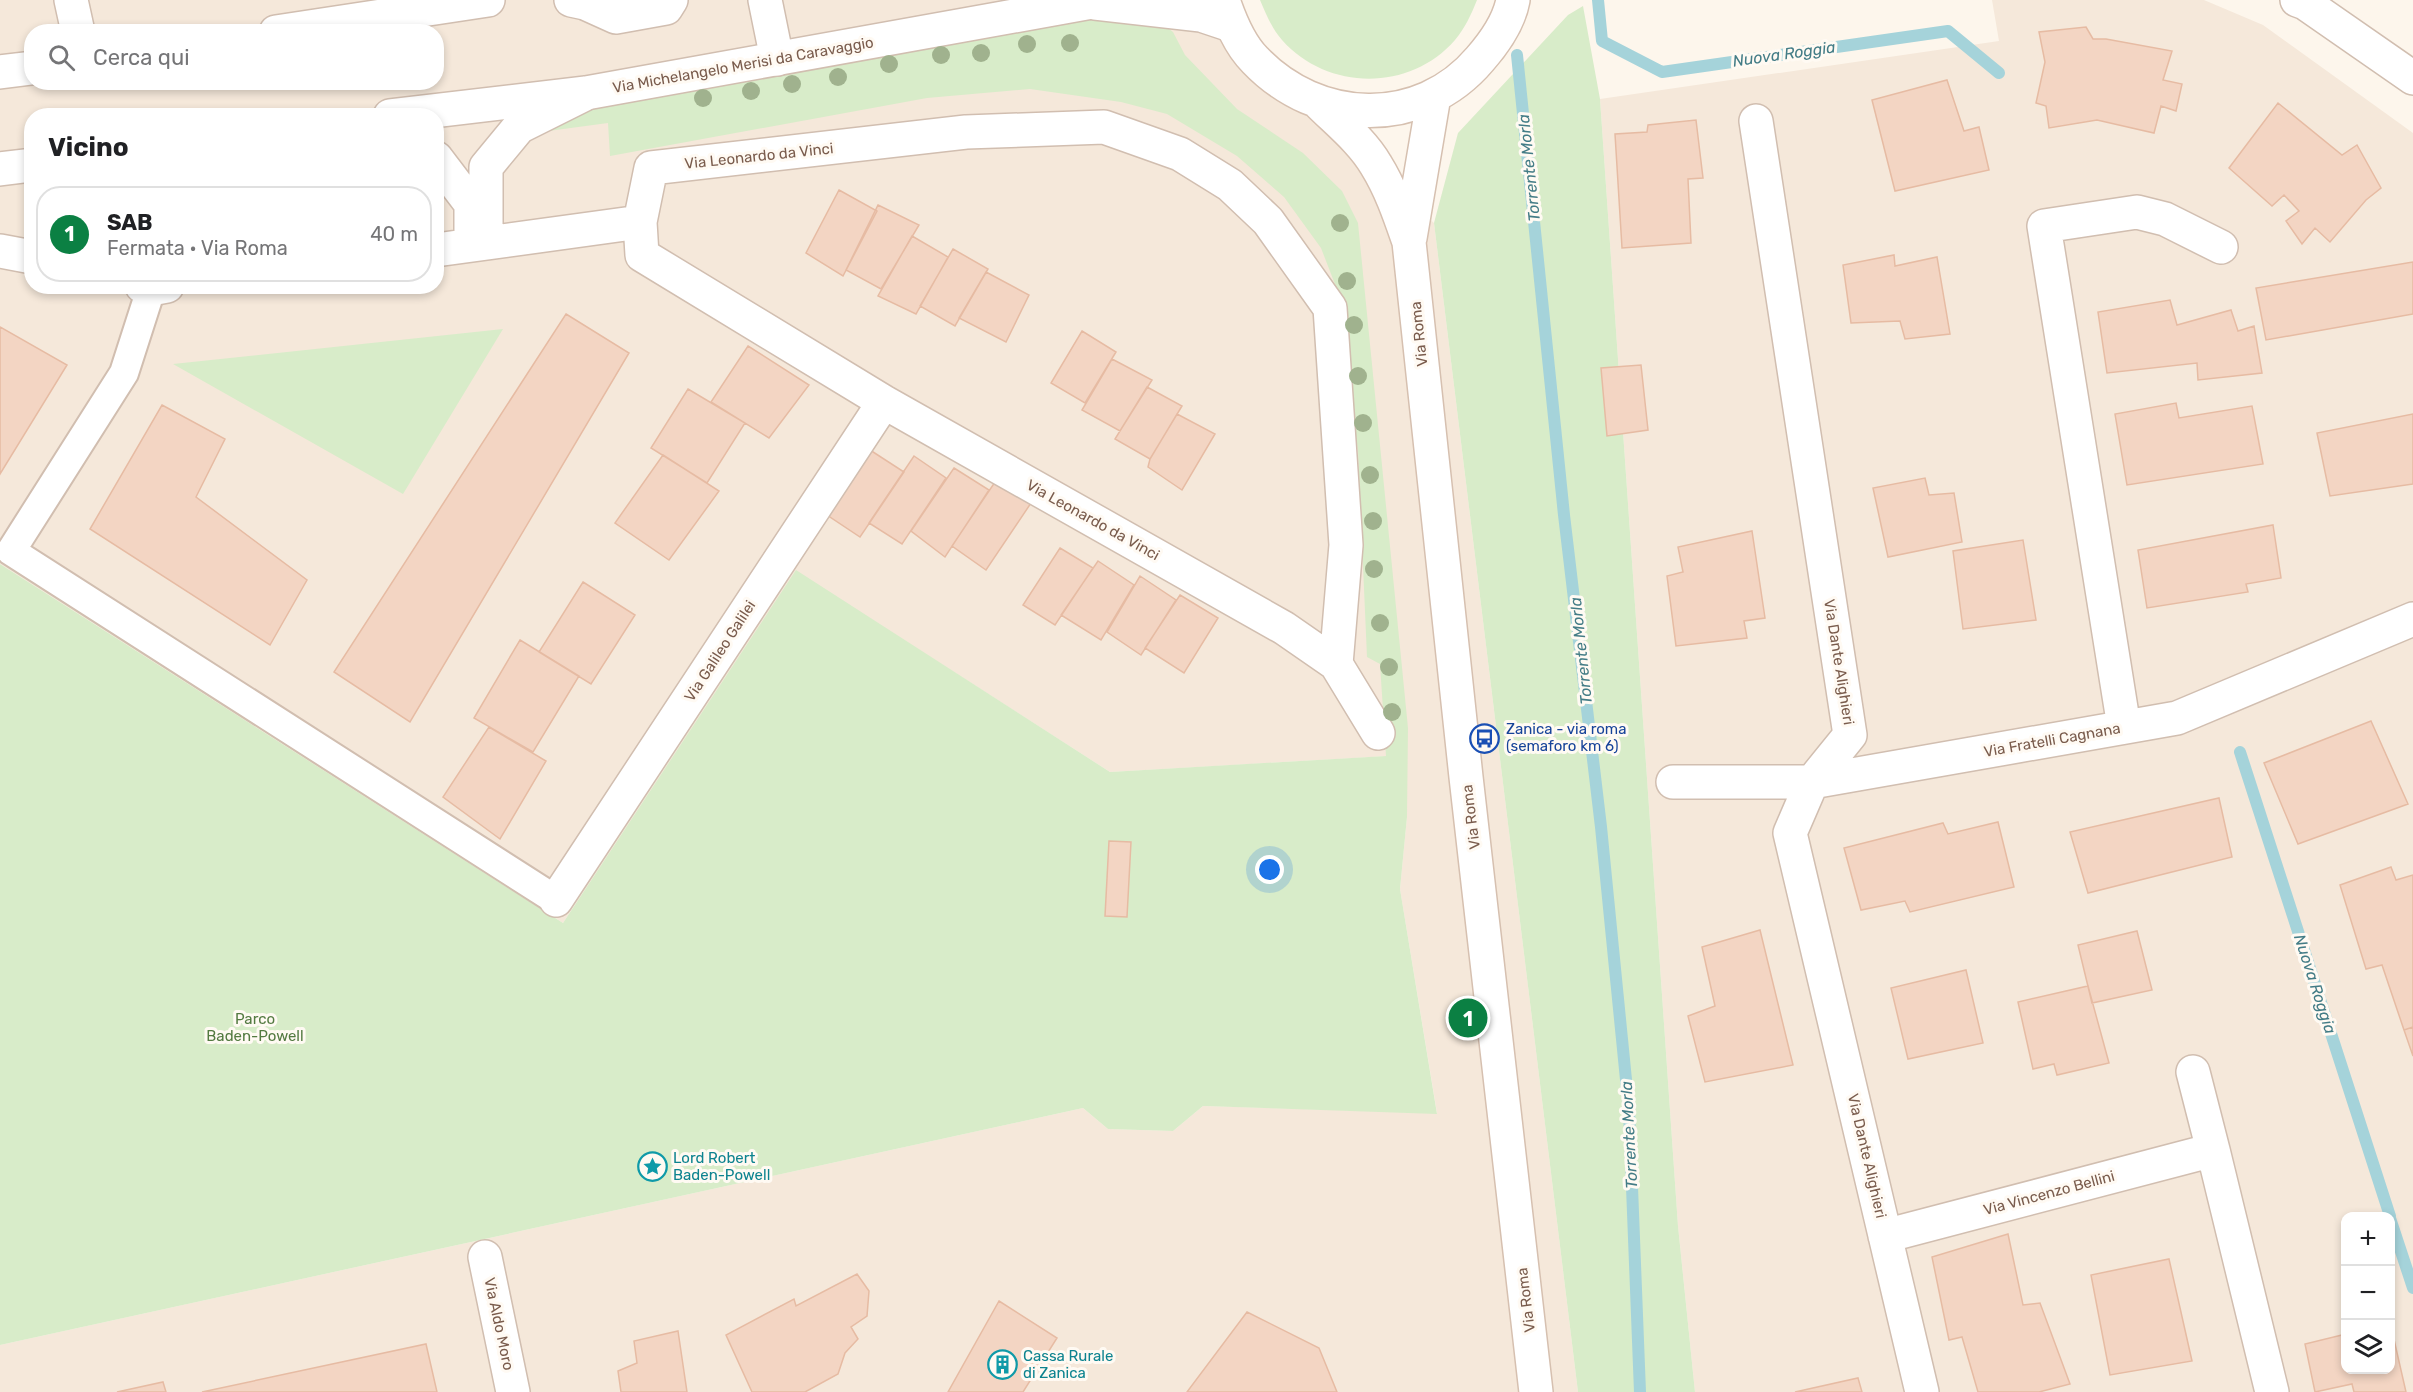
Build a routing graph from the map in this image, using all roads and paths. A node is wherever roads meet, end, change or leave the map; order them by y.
1 (71, 0) edge
2 (488, 0) edge
3 (571, 0) edge
4 (671, 0) edge
5 (765, 0) edge
6 (2297, 0) edge
7 (1514, 1) edge
8 (1099, 2) edge
9 (1227, 12) edge
10 (76, 24) edge
11 (329, 24) edge
12 (777, 59) junction
13 (24, 69) edge
14 (0, 72) edge
15 (2413, 78) edge
16 (586, 93) junction
17 (1434, 96) junction
18 (1319, 103) junction
19 (444, 110) edge
20 (1756, 121) dead end
21 (24, 166) edge
22 (0, 169) edge
23 (444, 169) edge
24 (640, 222) junction
25 (1409, 242) junction
26 (478, 244) junction
27 (2221, 247) dead end
28 (444, 249) edge
29 (0, 251) edge
30 (24, 256) edge
31 (151, 294) edge
32 (884, 402) junction
33 (2411, 625) edge
34 (1336, 664) junction
35 (2124, 727) junction
36 (1378, 733) dead end
37 (1673, 782) dead end
38 (1812, 782) junction
39 (556, 900) joint
40 (2193, 1072) dead end
41 (2213, 1150) junction
42 (1885, 1236) junction
43 (485, 1257) dead end
44 (513, 1392) edge
45 (1536, 1392) edge
46 (1922, 1392) edge
47 (2272, 1392) edge

1 - 10 street
2 - 11 street
3 - 4 street
5 - 12 street
6 - 15 street
7 - 17 street, Via Roma
8 - 9 street, Via Michelangelo Merisi da Caravaggio
8 - 12 street, Via Michelangelo Merisi da Caravaggio
9 - 18 street, Via Roma
12 - 16 street, Via Michelangelo Merisi da Caravaggio
13 - 14 street
16 - 19 street, Via Michelangelo Merisi da Caravaggio
16 - 26 street
17 - 18 street, Via Roma
17 - 25 street, Via Roma
18 - 25 street, Via Roma
20 - 38 street, Via Dante Alighieri
21 - 22 street
23 - 26 street
24 - 26 street
24 - 32 street, Via Leonardo da Vinci
24 - 34 street, Via Leonardo da Vinci
25 - 45 street, Via Roma
26 - 28 street
27 - 35 street
29 - 30 street
31 - 39 street
32 - 34 street, Via Leonardo da Vinci
32 - 39 street, Via Galileo Galilei
33 - 35 street, Via Fratelli Cagnana
34 - 36 street, Via Leonardo da Vinci
35 - 38 street, Via Fratelli Cagnana
37 - 38 street, Via Fratelli Cagnana
38 - 42 street, Via Dante Alighieri
40 - 41 street
41 - 42 street, Via Vincenzo Bellini
41 - 47 street
42 - 46 street, Via Dante Alighieri
43 - 44 street, Via Aldo Moro

